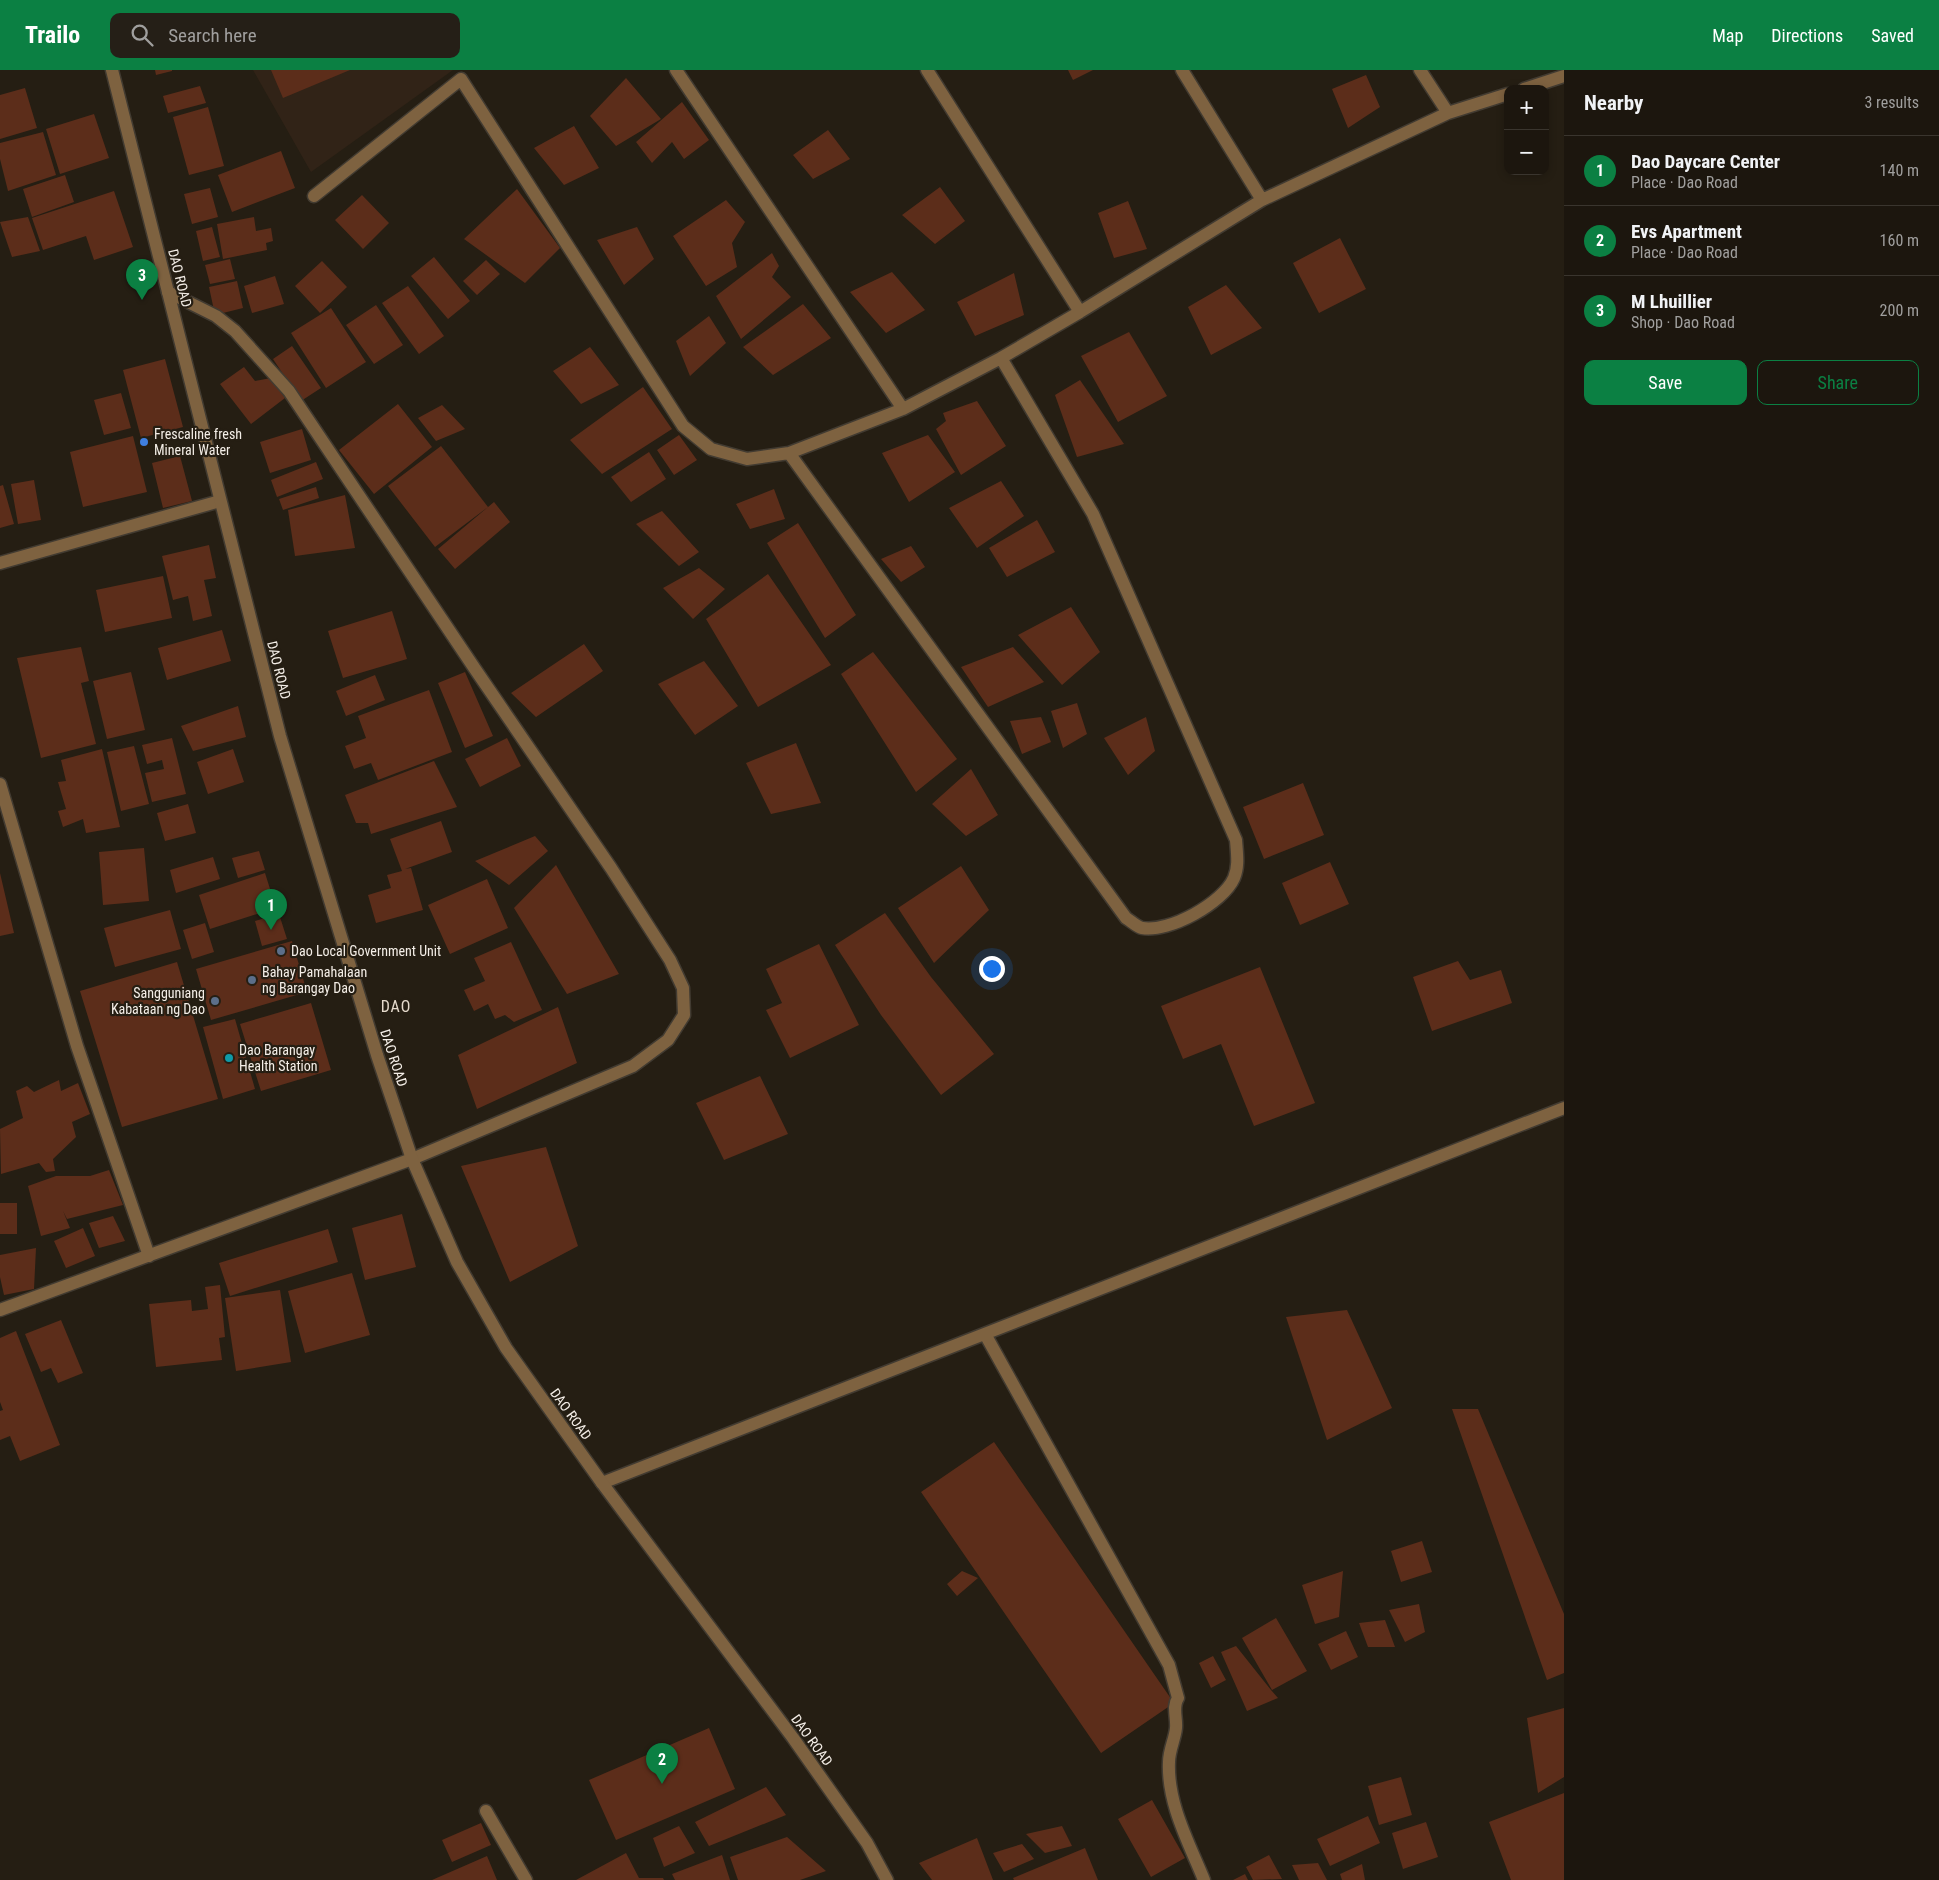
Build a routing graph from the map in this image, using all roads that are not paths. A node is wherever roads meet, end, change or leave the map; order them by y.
1 (112, 70) edge
2 (676, 70) edge
3 (927, 70) edge
4 (1182, 70) edge
5 (1420, 70) edge
6 (1564, 76) edge
7 (1536, 85) edge
8 (1504, 95) edge
9 (1448, 113) junction
10 (314, 196) dead end
11 (1262, 200) junction
12 (168, 292) junction
13 (1080, 312) junction
14 (1001, 358) junction
15 (903, 408) junction
16 (789, 453) junction
17 (220, 501) junction
18 (0, 563) edge
19 (0, 784) edge
20 (1564, 1108) edge
21 (412, 1159) junction
22 (149, 1256) junction
23 (0, 1310) edge
24 (985, 1334) junction
25 (602, 1483) junction
26 (486, 1811) dead end
27 (526, 1880) edge
28 (887, 1880) edge
29 (1204, 1880) edge

1 - 12 street, DAO ROAD
2 - 15 street
3 - 13 street
4 - 11 street
5 - 9 street
6 - 7 street
8 - 9 street
9 - 11 street
10 - 16 street
11 - 13 street
12 - 17 street, DAO ROAD
12 - 21 street
13 - 14 street
14 - 15 street
14 - 16 street
15 - 16 street
17 - 18 street
17 - 21 street, DAO ROAD
19 - 22 street
20 - 24 street
21 - 22 street
21 - 25 street, DAO ROAD
22 - 23 street
24 - 25 street
24 - 29 street
25 - 28 street, DAO ROAD
26 - 27 street

